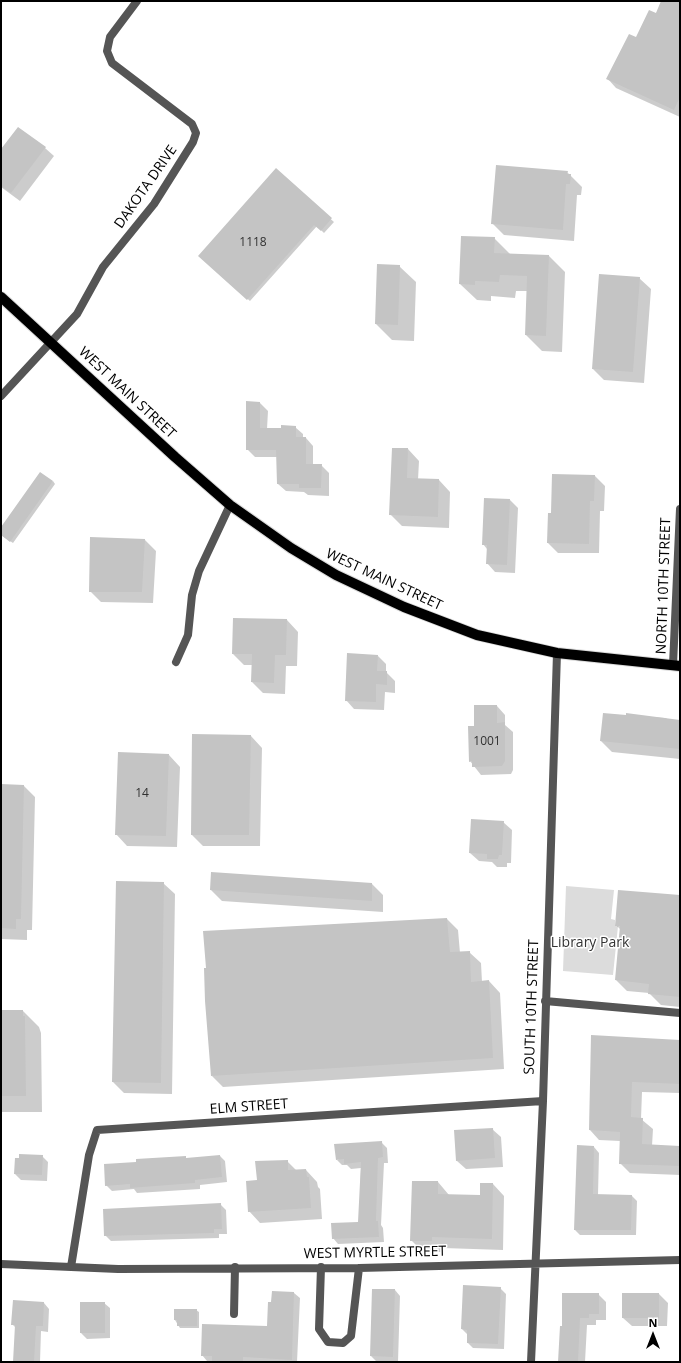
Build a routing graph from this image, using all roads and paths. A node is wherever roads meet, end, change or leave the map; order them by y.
1 (137, 1) edge
2 (1, 297) edge
3 (51, 343) junction
4 (1, 396) edge
5 (230, 505) junction
6 (680, 509) edge
7 (557, 653) junction
8 (176, 662) dead end
9 (677, 665) edge
10 (545, 1001) junction
11 (680, 1013) edge
12 (543, 1101) junction
13 (680, 1260) edge
14 (535, 1263) junction
15 (1, 1264) edge
16 (71, 1267) junction
17 (235, 1267) junction
18 (321, 1267) junction
19 (359, 1268) junction
20 (234, 1314) dead end
21 (531, 1362) edge

1 - 3 street, DAKOTA DRIVE
2 - 3 main road, WEST MAIN STREET
3 - 4 street, DAKOTA DRIVE
3 - 5 main road, WEST MAIN STREET
5 - 7 main road, WEST MAIN STREET
5 - 8 street
6 - 9 street, NORTH 10TH STREET
7 - 9 main road, WEST MAIN STREET
7 - 10 street, SOUTH 10TH STREET
10 - 11 street
10 - 12 street, SOUTH 10TH STREET
12 - 14 street, SOUTH 10TH STREET
12 - 16 street, ELM STREET
13 - 14 street, WEST MYRTLE STREET
14 - 19 street, WEST MYRTLE STREET
14 - 21 street, SOUTH 10TH STREET
15 - 16 street, WEST MYRTLE STREET
16 - 17 street, WEST MYRTLE STREET
17 - 18 street, WEST MYRTLE STREET
17 - 20 street
18 - 19 street, WEST MYRTLE STREET
18 - 19 street

